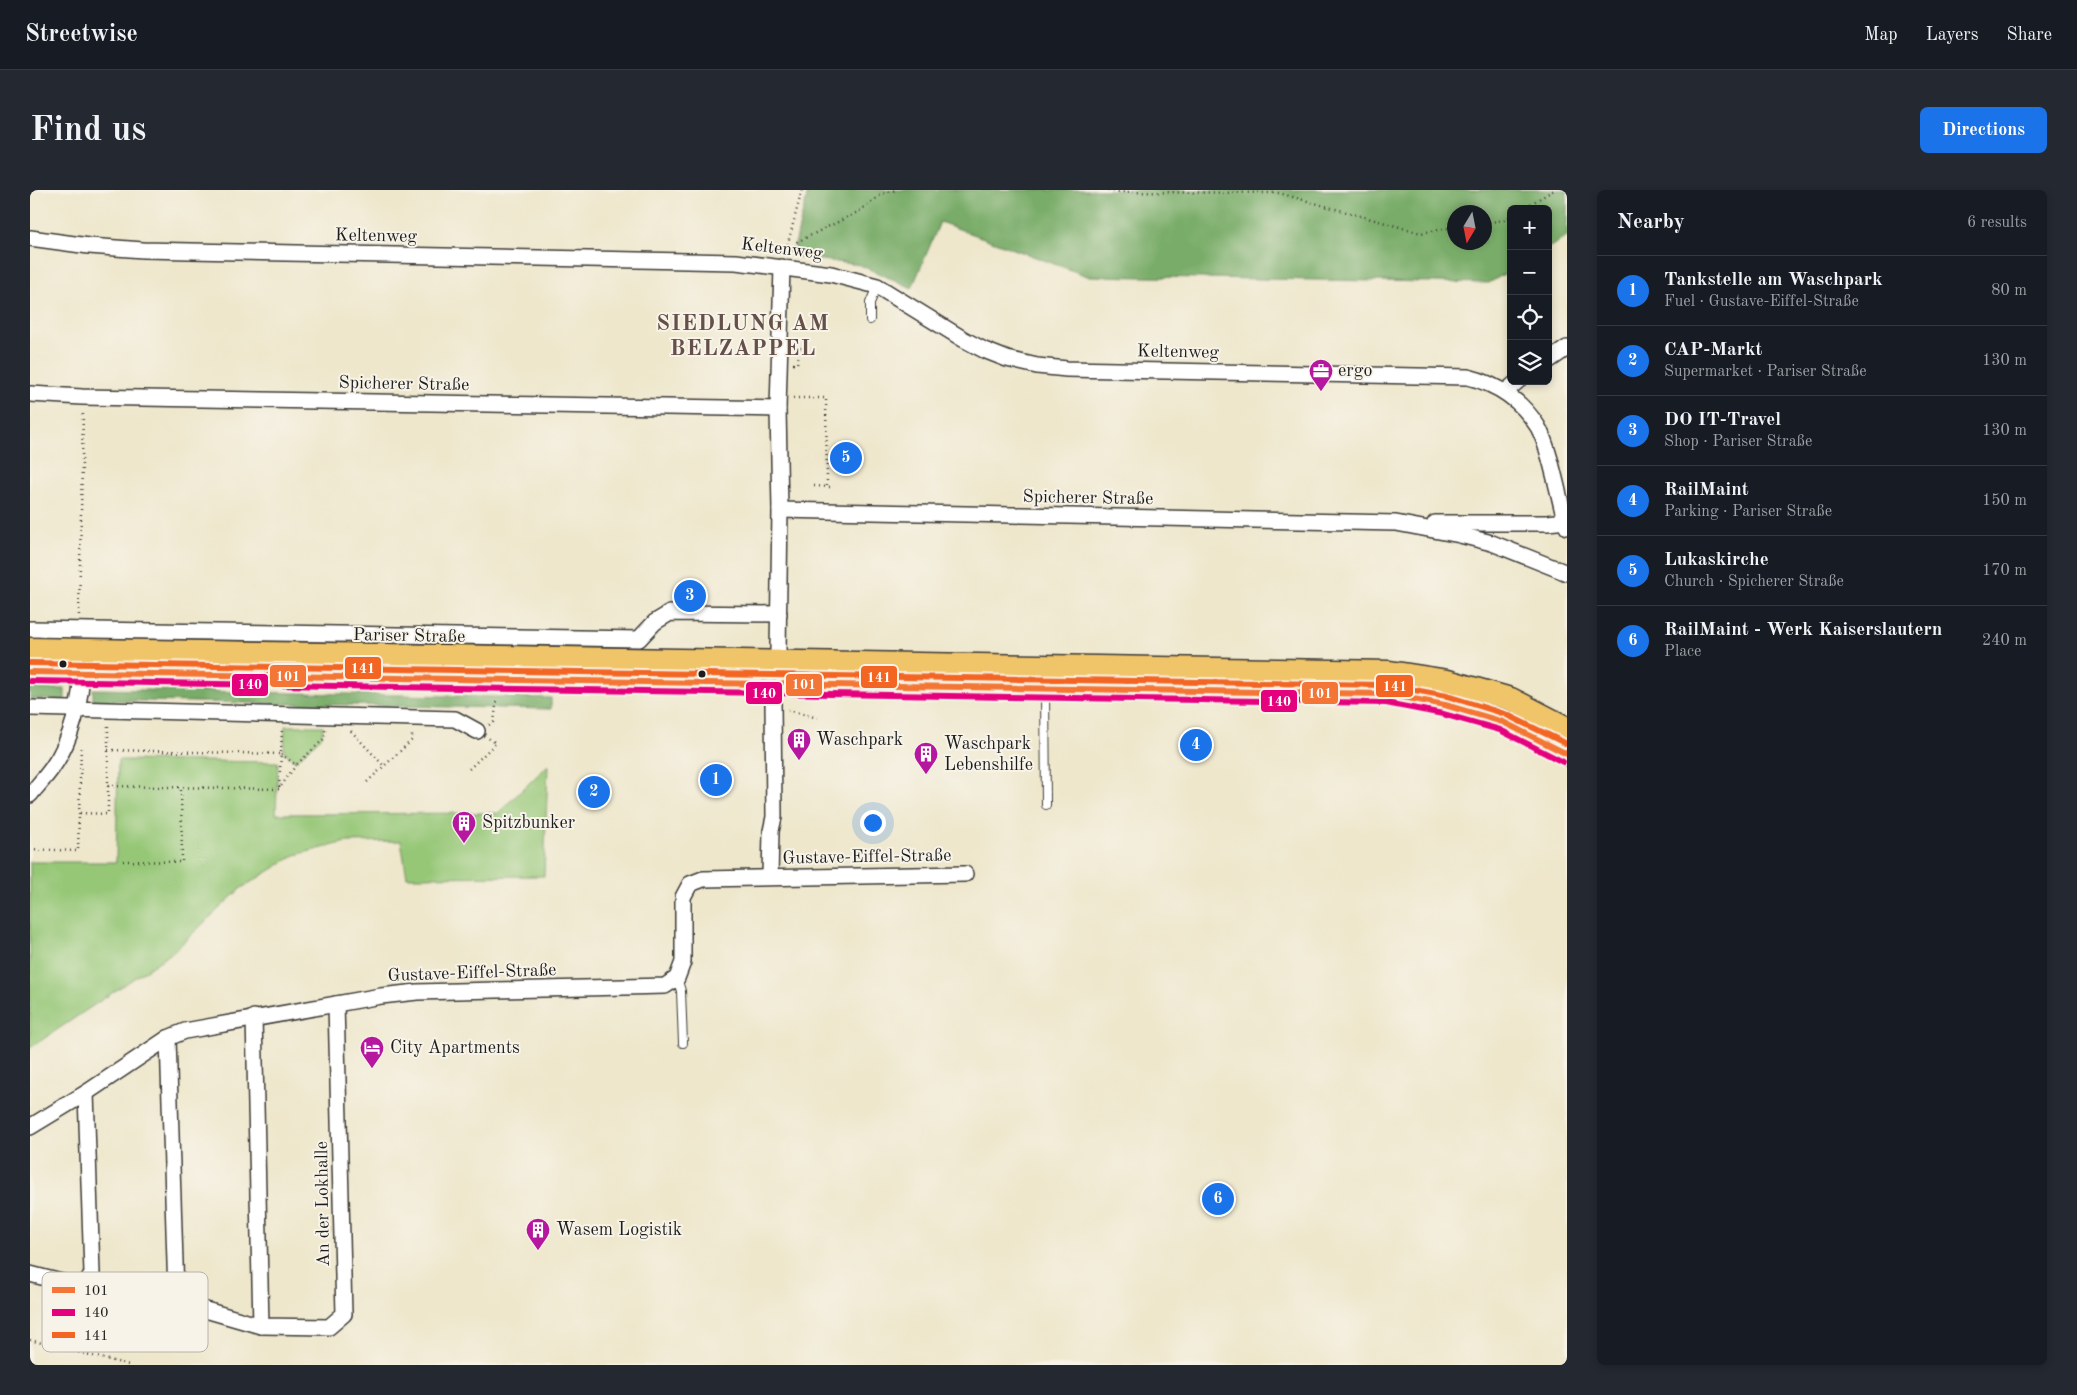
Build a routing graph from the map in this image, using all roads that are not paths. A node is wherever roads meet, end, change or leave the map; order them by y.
1 (30, 238) edge
2 (782, 267) junction
3 (878, 286) junction
4 (870, 320) dead end
5 (1567, 348) edge
6 (1552, 358) edge
7 (1513, 385) edge
8 (1505, 392) junction
9 (30, 394) edge
10 (778, 408) junction
11 (780, 510) junction
12 (1396, 523) junction
13 (1566, 524) edge
14 (1565, 567) edge
15 (779, 614) junction
16 (30, 630) edge
17 (80, 640) junction
18 (30, 649) edge
19 (778, 661) junction
20 (30, 672) edge
21 (82, 672) junction
22 (774, 683) junction
23 (1045, 688) junction
24 (30, 708) edge
25 (76, 710) junction
26 (1567, 728) edge
27 (478, 731) road end
28 (1567, 754) edge
29 (30, 795) edge
30 (1046, 805) dead end
31 (965, 874) dead end
32 (770, 877) junction
33 (677, 978) junction
34 (336, 1004) junction
35 (254, 1017) junction
36 (168, 1038) junction
37 (684, 1042) dead end
38 (86, 1093) junction
39 (30, 1128) edge
40 (92, 1272) edge
41 (175, 1272) edge
42 (208, 1311) edge
43 (261, 1326) junction

1 - 2 street, Keltenweg
2 - 3 street, Keltenweg
2 - 10 street, Gustave-Eiffel-Straße
3 - 4 lane
3 - 8 street, Keltenweg
5 - 6 street
7 - 8 street
8 - 13 street, Keltenweg
9 - 10 street, Spicherer Straße
10 - 11 street, Gustave-Eiffel-Straße
11 - 12 street, Spicherer Straße
11 - 15 street, Gustave-Eiffel-Straße
12 - 13 street, Spicherer Straße
12 - 14 street, Spicherer Straße
15 - 17 street, Pariser Straße
15 - 19 street, Gustave-Eiffel-Straße
16 - 17 street, Pariser Straße
17 - 18 main road, Pariser Straße
17 - 19 main road, Pariser Straße
17 - 21 street
19 - 22 street, Gustave-Eiffel-Straße
19 - 26 main road, Pariser Straße
20 - 21 main road
21 - 22 main road
21 - 25 street
22 - 23 main road
22 - 32 street, Gustave-Eiffel-Straße
23 - 28 main road
23 - 30 lane
24 - 25 street
25 - 27 street
25 - 29 street
31 - 32 street, Gustave-Eiffel-Straße
32 - 33 street, Gustave-Eiffel-Straße
33 - 34 street, Gustave-Eiffel-Straße
33 - 37 lane
34 - 35 street, Gustave-Eiffel-Straße
34 - 43 street, An der Lokhalle
35 - 36 street, Gustave-Eiffel-Straße
35 - 43 street
36 - 38 street, Gustave-Eiffel-Straße
36 - 41 street, An der Lokhalle
38 - 39 street, Gustave-Eiffel-Straße
38 - 40 street
42 - 43 street, An der Lokhalle

